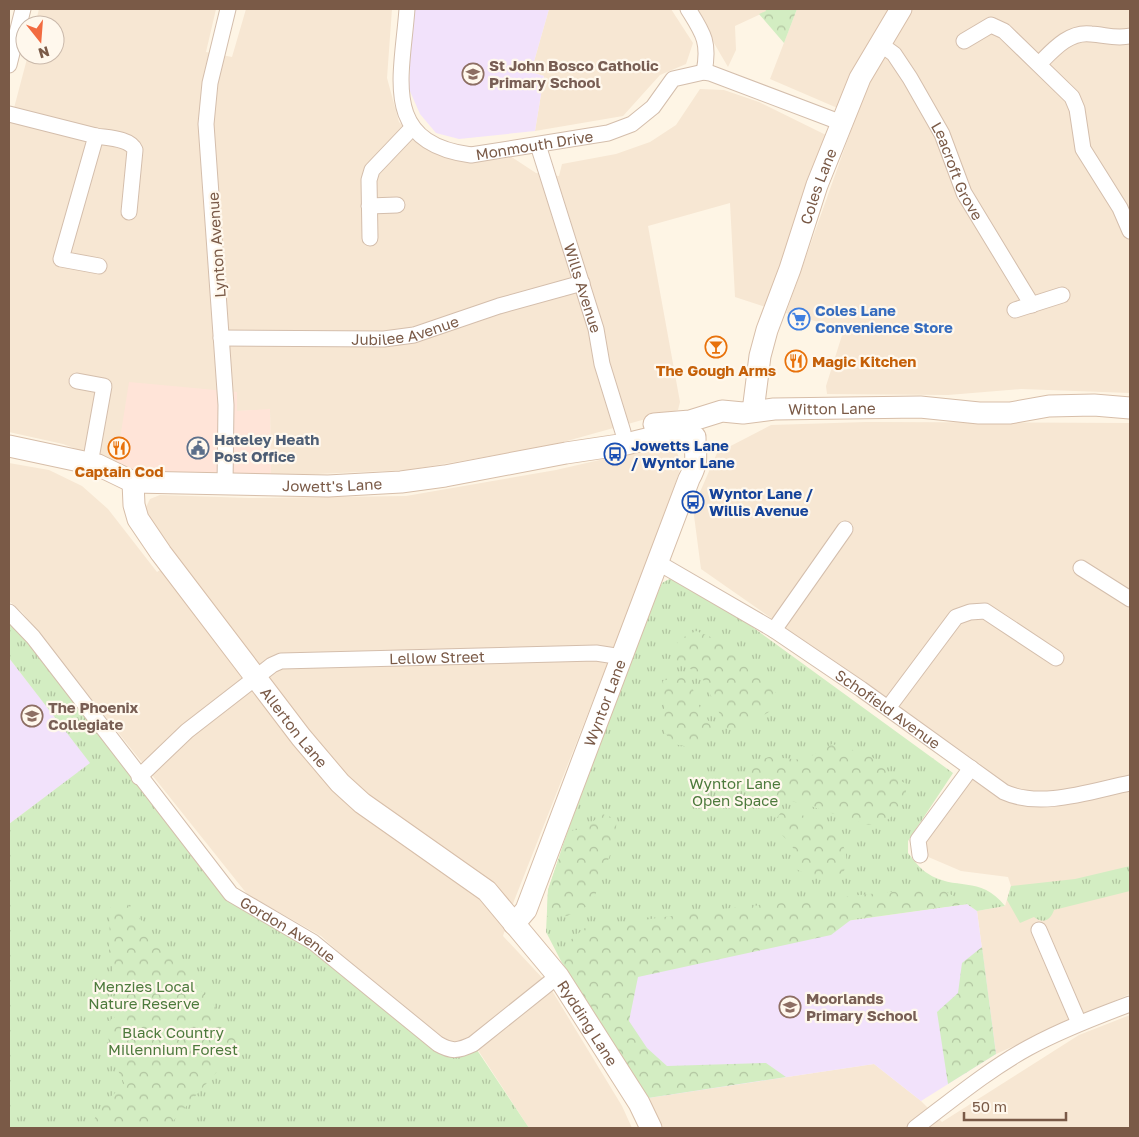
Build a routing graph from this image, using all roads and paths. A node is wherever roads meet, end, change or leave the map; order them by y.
1 (23, 9) edge
2 (228, 9) edge
3 (407, 9) edge
4 (688, 9) edge
5 (901, 9) edge
6 (1130, 36) edge
7 (964, 41) dead end
8 (879, 44) junction
9 (1039, 64) junction
10 (9, 65) edge
11 (704, 72) junction
12 (9, 114) edge
13 (842, 123) junction
14 (412, 128) junction
15 (96, 136) junction
16 (538, 145) junction
17 (396, 204) dead end
18 (369, 206) junction
19 (129, 212) dead end
20 (1130, 231) edge
21 (370, 238) dead end
22 (98, 266) dead end
23 (582, 283) junction
24 (1062, 296) dead end
25 (1032, 305) junction
26 (1015, 310) dead end
27 (221, 338) junction
28 (759, 374) junction
29 (77, 381) dead end
30 (1130, 408) edge
31 (774, 410) junction
32 (748, 412) junction
33 (623, 432) junction
34 (688, 432) junction
35 (647, 439) junction
36 (9, 446) edge
37 (566, 453) junction
38 (94, 464) junction
39 (133, 482) junction
40 (225, 484) junction
41 (845, 528) dead end
42 (657, 562) junction
43 (1081, 568) dead end
44 (1130, 599) edge
45 (9, 612) edge
46 (774, 630) junction
47 (622, 657) junction
48 (1056, 658) dead end
49 (258, 678) junction
50 (888, 708) junction
51 (971, 768) junction
52 (139, 777) junction
53 (1130, 783) edge
54 (920, 854) dead end
55 (514, 924) junction
56 (1039, 930) dead end
57 (558, 976) junction
58 (1130, 1004) edge
59 (1079, 1023) junction
60 (651, 1128) edge
61 (915, 1128) edge

1 - 10 street
2 - 27 street, Lynton Avenue
3 - 14 street
4 - 11 street
5 - 8 street, Coles Lane
6 - 9 street
7 - 9 street
8 - 13 street, Coles Lane
8 - 25 street, Leacroft Grove
9 - 20 street
11 - 13 street
11 - 16 street, Monmouth Drive
12 - 15 street
13 - 28 street, Coles Lane
14 - 16 street, Monmouth Drive
14 - 18 street
15 - 19 street
15 - 22 street
16 - 23 street, Wills Avenue
17 - 18 street
18 - 21 street
23 - 27 street, Jubilee Avenue
23 - 33 street, Wills Avenue
24 - 25 street
25 - 26 street
27 - 40 street, Lynton Avenue
28 - 31 street, Coles Lane
28 - 32 street, Coles Lane
29 - 38 street
30 - 31 street, Witton Lane
31 - 32 street, Witton Lane
32 - 34 street, Witton Lane
33 - 34 street, Jowett's Lane
33 - 35 street
33 - 37 street, Jowett's Lane
34 - 35 street, Jowett's Lane
34 - 42 street, Wyntor Lane
35 - 37 street, Jowett's Lane
36 - 38 street, Jowett's Lane
37 - 40 street, Jowett's Lane
38 - 39 street, Jowett's Lane
39 - 40 street, Jowett's Lane
39 - 49 street, Allerton Lane
41 - 46 street
42 - 46 street, Schofield Avenue
42 - 47 street, Wyntor Lane
43 - 44 street
45 - 52 street, Gordon Avenue
46 - 50 street, Schofield Avenue
47 - 49 street, Lellow Street
47 - 55 street, Wyntor Lane
48 - 50 street
49 - 52 street, Lellow Street
49 - 55 street, Allerton Lane
50 - 51 street, Schofield Avenue
51 - 53 street, Schofield Avenue
51 - 54 street
52 - 57 street, Gordon Avenue
55 - 57 street, Rydding Lane
56 - 59 street
57 - 60 street, Rydding Lane
58 - 59 street
59 - 61 street

